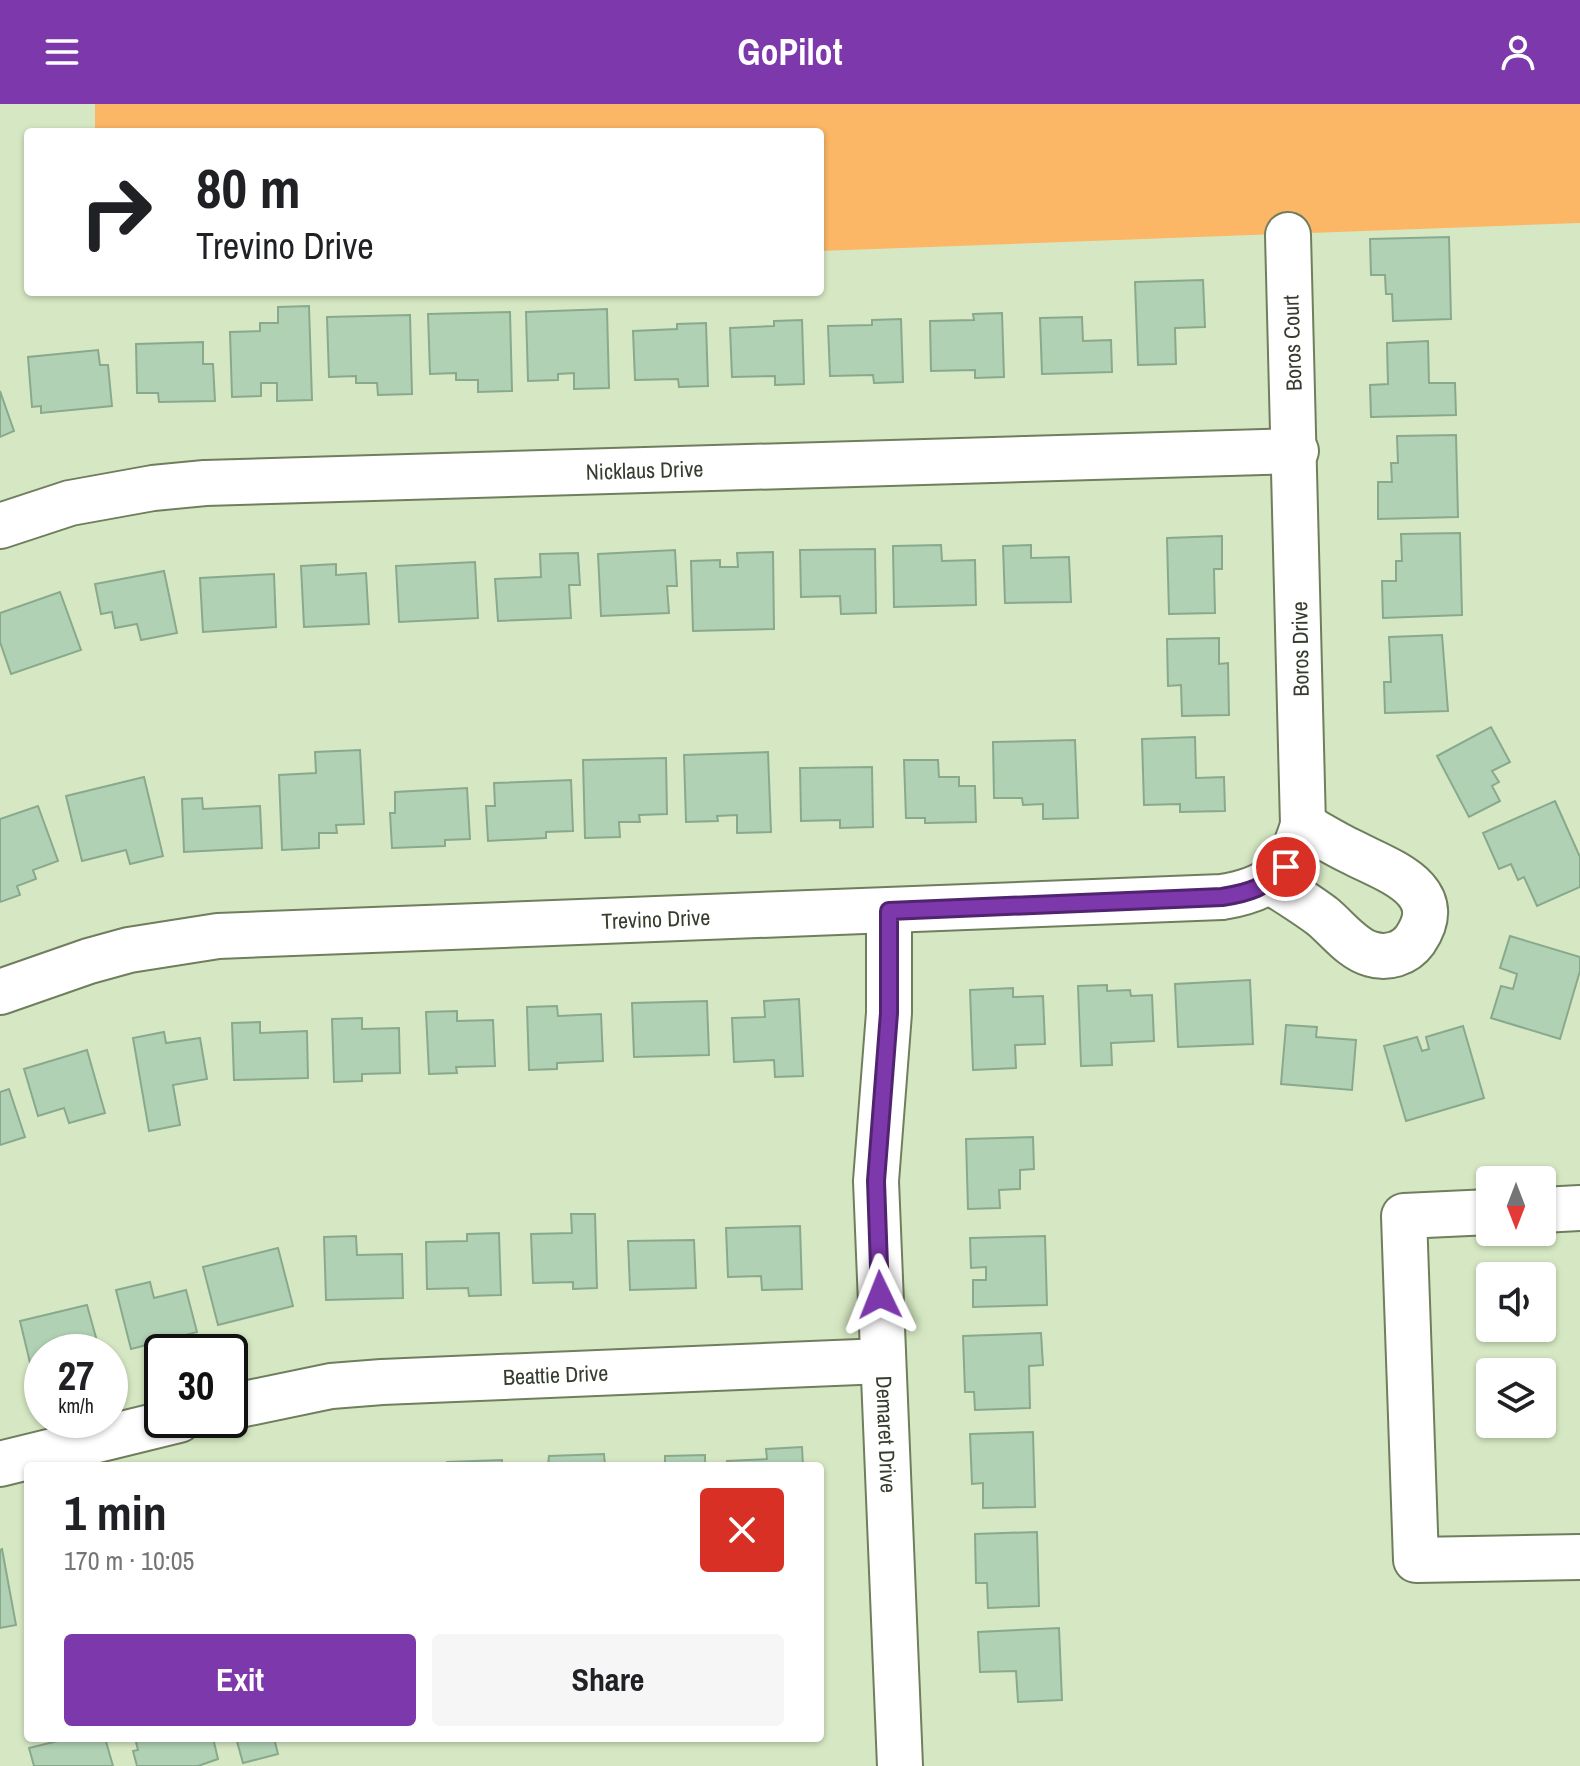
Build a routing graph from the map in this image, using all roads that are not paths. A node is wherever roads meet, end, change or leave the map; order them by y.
1 (1288, 235) dead end
2 (1296, 451) junction
3 (0, 526) edge
4 (1300, 836) junction
5 (1271, 882) junction
6 (889, 911) junction
7 (0, 992) edge
8 (1580, 1208) edge
9 (1556, 1209) edge
10 (1476, 1213) edge
11 (883, 1361) junction
12 (248, 1403) edge
13 (144, 1429) edge
14 (0, 1464) edge
15 (1580, 1557) edge
16 (900, 1766) edge

1 - 2 street, Boros Court
2 - 3 street, Nicklaus Drive
2 - 4 street, Boros Drive
4 - 5 street
4 - 5 street
5 - 6 street, Trevino Drive
6 - 7 street, Trevino Drive
6 - 11 street, Demaret Drive
8 - 9 street
10 - 15 street
11 - 12 street, Beattie Drive
11 - 16 street, Demaret Drive
13 - 14 street

